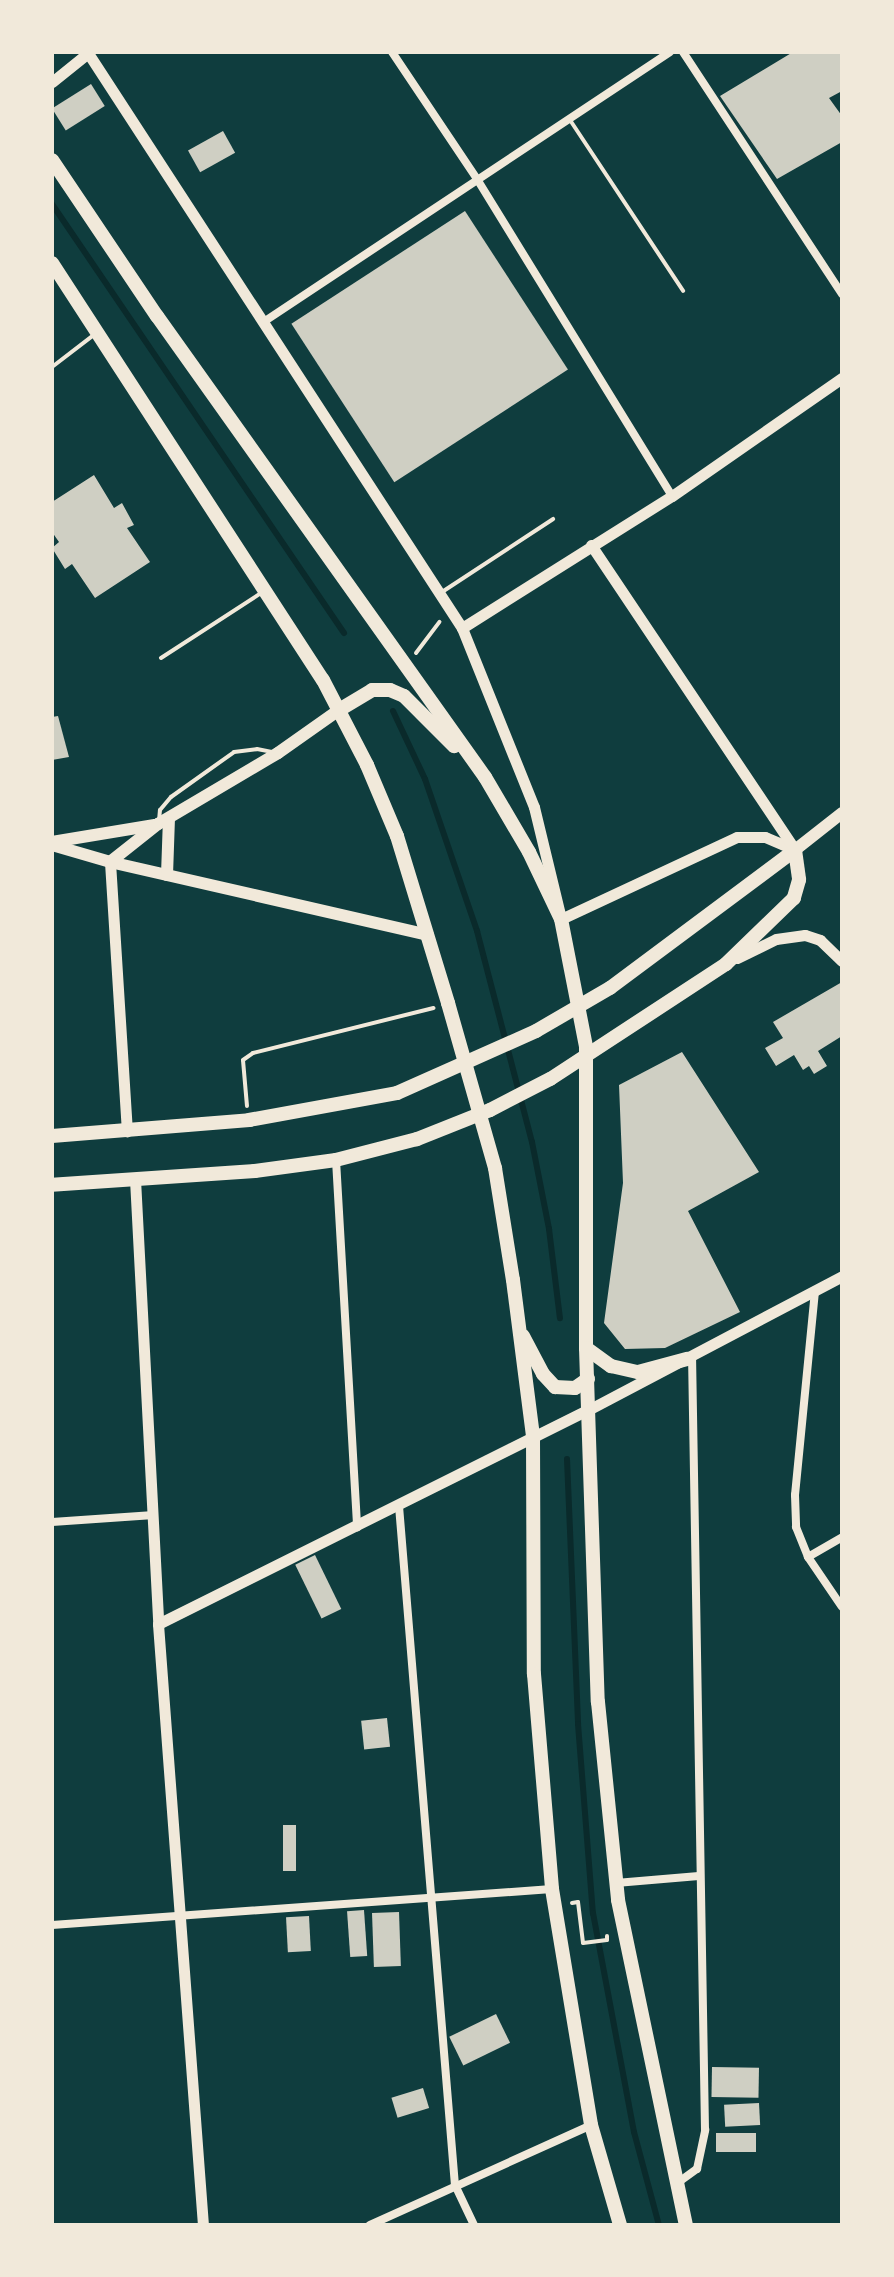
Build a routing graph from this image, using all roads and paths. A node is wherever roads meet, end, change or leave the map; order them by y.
1 (88, 52) edge
2 (392, 52) edge
3 (670, 52) edge
4 (683, 52) edge
5 (52, 82) edge
6 (570, 120) junction
7 (52, 160) edge
8 (477, 179) junction
9 (52, 263) edge
10 (683, 291) dead end
11 (842, 294) edge
12 (265, 321) junction
13 (96, 333) junction
14 (52, 367) edge
15 (842, 378) edge
16 (672, 496) junction
17 (553, 519) dead end
18 (591, 545) junction
19 (263, 591) junction
20 (440, 593) junction
21 (462, 628) junction
22 (161, 658) dead end
23 (339, 710) junction
24 (278, 753) junction
25 (485, 777) junction
26 (842, 813) edge
27 (163, 822) junction
28 (52, 844) edge
29 (795, 850) junction
30 (110, 862) junction
31 (167, 875) junction
32 (561, 919) junction
33 (428, 935) junction
34 (842, 961) edge
35 (726, 964) junction
36 (448, 1003) junction
37 (249, 1120) junction
38 (127, 1131) junction
39 (52, 1136) edge
40 (336, 1160) junction
41 (135, 1179) junction
42 (52, 1185) edge
43 (842, 1276) edge
44 (815, 1291) junction
45 (519, 1329) junction
46 (586, 1348) junction
47 (690, 1358) junction
48 (588, 1379) junction
49 (590, 1409) junction
50 (533, 1437) junction
51 (399, 1506) junction
52 (154, 1515) junction
53 (52, 1522) edge
54 (357, 1527) junction
55 (842, 1537) edge
56 (808, 1557) junction
57 (842, 1607) edge
58 (158, 1624) junction
59 (699, 1876) junction
60 (616, 1883) junction
61 (552, 1889) junction
62 (430, 1898) junction
63 (182, 1915) junction
64 (52, 1925) edge
65 (607, 1940) dead end
66 (583, 1943) dead end
67 (591, 2125) junction
68 (455, 2185) junction
69 (676, 2185) junction
70 (203, 2225) edge
71 (370, 2225) edge
72 (474, 2225) edge
73 (620, 2225) edge
74 (686, 2225) edge

1 - 5 street
1 - 12 street
2 - 8 street
3 - 6 street
4 - 11 street
6 - 8 street
6 - 10 lane
7 - 25 main road
8 - 12 street
8 - 16 street
9 - 13 main road
12 - 20 street
13 - 14 lane
13 - 19 main road
15 - 16 street
16 - 18 street
17 - 20 lane
18 - 21 street
18 - 29 street
19 - 22 lane
19 - 23 main road
20 - 21 street
21 - 32 street
23 - 24 main road
23 - 25 main road
23 - 33 main road
24 - 27 main road
24 - 27 lane
25 - 32 main road
26 - 29 main road
27 - 28 main road
27 - 30 main road
27 - 31 main road
28 - 30 main road
29 - 32 street
29 - 35 main road
29 - 37 main road
30 - 31 main road
30 - 38 street
31 - 33 main road
32 - 46 main road
33 - 36 main road
34 - 35 street
35 - 40 main road
36 - 37 path
36 - 45 main road
37 - 38 main road
38 - 39 main road
40 - 41 main road
40 - 54 street
41 - 42 main road
41 - 52 street
43 - 44 street
44 - 47 street
44 - 56 street
45 - 48 main road
45 - 50 main road
46 - 47 main road
46 - 48 main road
47 - 49 street
47 - 59 street
48 - 49 main road
49 - 50 street
49 - 60 main road
50 - 51 street
50 - 61 main road
51 - 54 street
51 - 62 street
52 - 53 street
52 - 58 street
54 - 58 street
55 - 56 street
56 - 57 street
58 - 63 street
59 - 60 street
59 - 69 street
60 - 69 main road
61 - 62 street
61 - 67 main road
62 - 63 street
62 - 68 street
63 - 64 street
63 - 70 street
65 - 66 path
67 - 68 street
67 - 73 main road
68 - 71 street
68 - 72 street
69 - 74 main road

